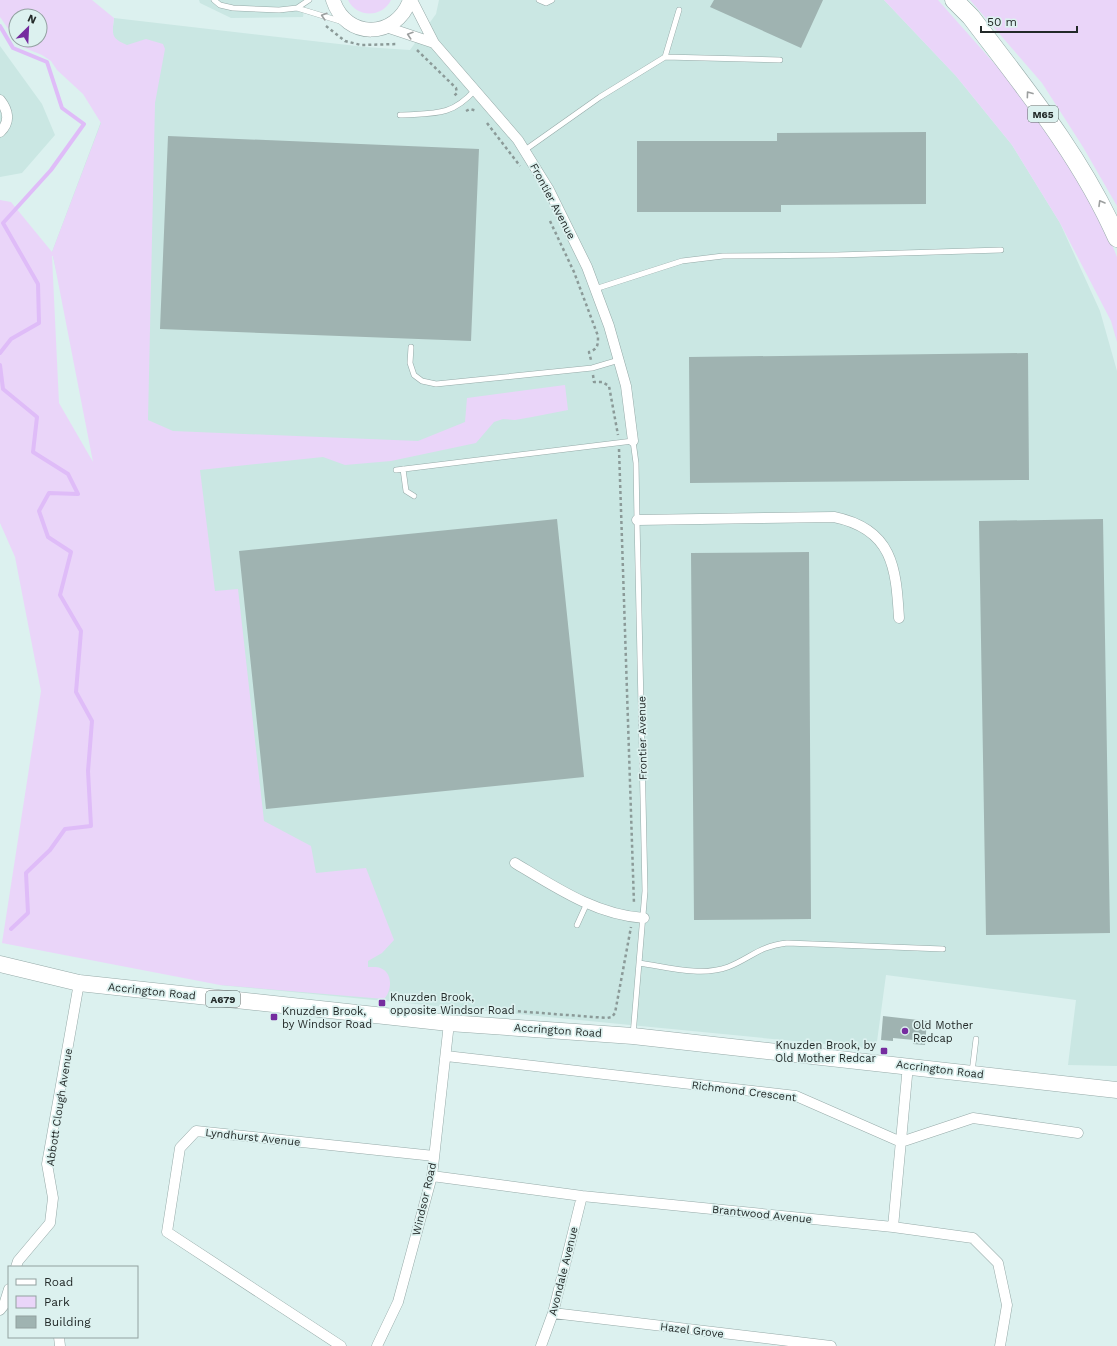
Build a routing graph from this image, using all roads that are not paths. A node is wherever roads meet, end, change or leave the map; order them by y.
1 (214, 0) edge
2 (309, 0) edge
3 (333, 0) edge
4 (411, 0) edge
5 (539, 0) edge
6 (552, 0) edge
7 (954, 0) edge
8 (297, 8) junction
9 (679, 10) dead end
10 (351, 24) junction
11 (386, 27) junction
12 (434, 43) junction
13 (665, 56) junction
14 (780, 60) dead end
15 (476, 90) junction
16 (0, 100) edge
17 (400, 115) dead end
18 (0, 132) edge
19 (525, 150) junction
20 (1117, 238) edge
21 (1001, 250) dead end
22 (595, 289) junction
23 (411, 347) dead end
24 (619, 360) junction
25 (633, 441) junction
26 (403, 469) junction
27 (396, 470) dead end
28 (414, 496) dead end
29 (637, 520) junction
30 (899, 618) dead end
31 (515, 863) dead end
32 (587, 903) junction
33 (639, 917) junction
34 (577, 925) dead end
35 (943, 949) dead end
36 (639, 963) junction
37 (0, 964) edge
38 (79, 983) junction
39 (449, 1023) junction
40 (633, 1036) junction
41 (976, 1039) dead end
42 (446, 1056) junction
43 (908, 1065) junction
44 (972, 1073) junction
45 (1117, 1090) edge
46 (1078, 1133) dead end
47 (901, 1142) junction
48 (434, 1156) junction
49 (432, 1176) junction
50 (582, 1196) junction
51 (893, 1227) junction
52 (16, 1266) edge
53 (8, 1292) edge
54 (0, 1310) edge
55 (553, 1313) junction
56 (341, 1346) edge
57 (377, 1346) edge
58 (541, 1346) edge
59 (830, 1346) edge
60 (1000, 1346) edge

1 - 8 lane
2 - 8 lane
3 - 10 street
4 - 11 street
4 - 12 street, Frontier Avenue
5 - 6 lane
20 -> 7 highway, M65
10 -> 8 lane
9 - 13 lane
10 - 11 street
12 -> 11 street, Frontier Avenue
12 - 15 street, Frontier Avenue
13 - 14 lane
13 - 19 lane
15 - 17 lane
15 - 19 street, Frontier Avenue
16 - 18 street
19 - 22 street, Frontier Avenue
21 - 22 lane
22 - 24 street, Frontier Avenue
23 - 24 lane
24 - 25 street, Frontier Avenue
25 - 26 lane
25 - 29 lane, Frontier Avenue
26 - 27 lane
26 - 28 lane
29 - 30 street
29 - 33 lane, Frontier Avenue
31 - 32 street
32 - 33 street
32 - 34 lane
33 - 36 lane, Frontier Avenue
35 - 36 lane
36 - 40 lane, Frontier Avenue
37 - 38 main road, Accrington Road / A679
38 - 39 main road, Accrington Road / A679
38 - 52 street, Abbott Clough Avenue
39 - 40 main road, Accrington Road / A679
39 - 42 street, Windsor Road
40 - 43 main road, Accrington Road / A679
41 - 44 lane
42 - 47 street, Richmond Crescent
42 - 48 street, Windsor Road
43 - 44 main road, Accrington Road / A679
43 - 47 street
44 - 45 main road, Accrington Road / A679
46 - 47 street
47 - 51 street
48 - 49 street, Windsor Road
48 - 56 street, Lyndhurst Avenue
49 - 50 street, Brantwood Avenue
49 - 57 street, Windsor Road
50 - 51 street, Brantwood Avenue
50 - 55 street, Avondale Avenue
51 - 60 street, Brantwood Avenue
53 - 54 street
55 - 58 street, Avondale Avenue
55 - 59 street, Hazel Grove

